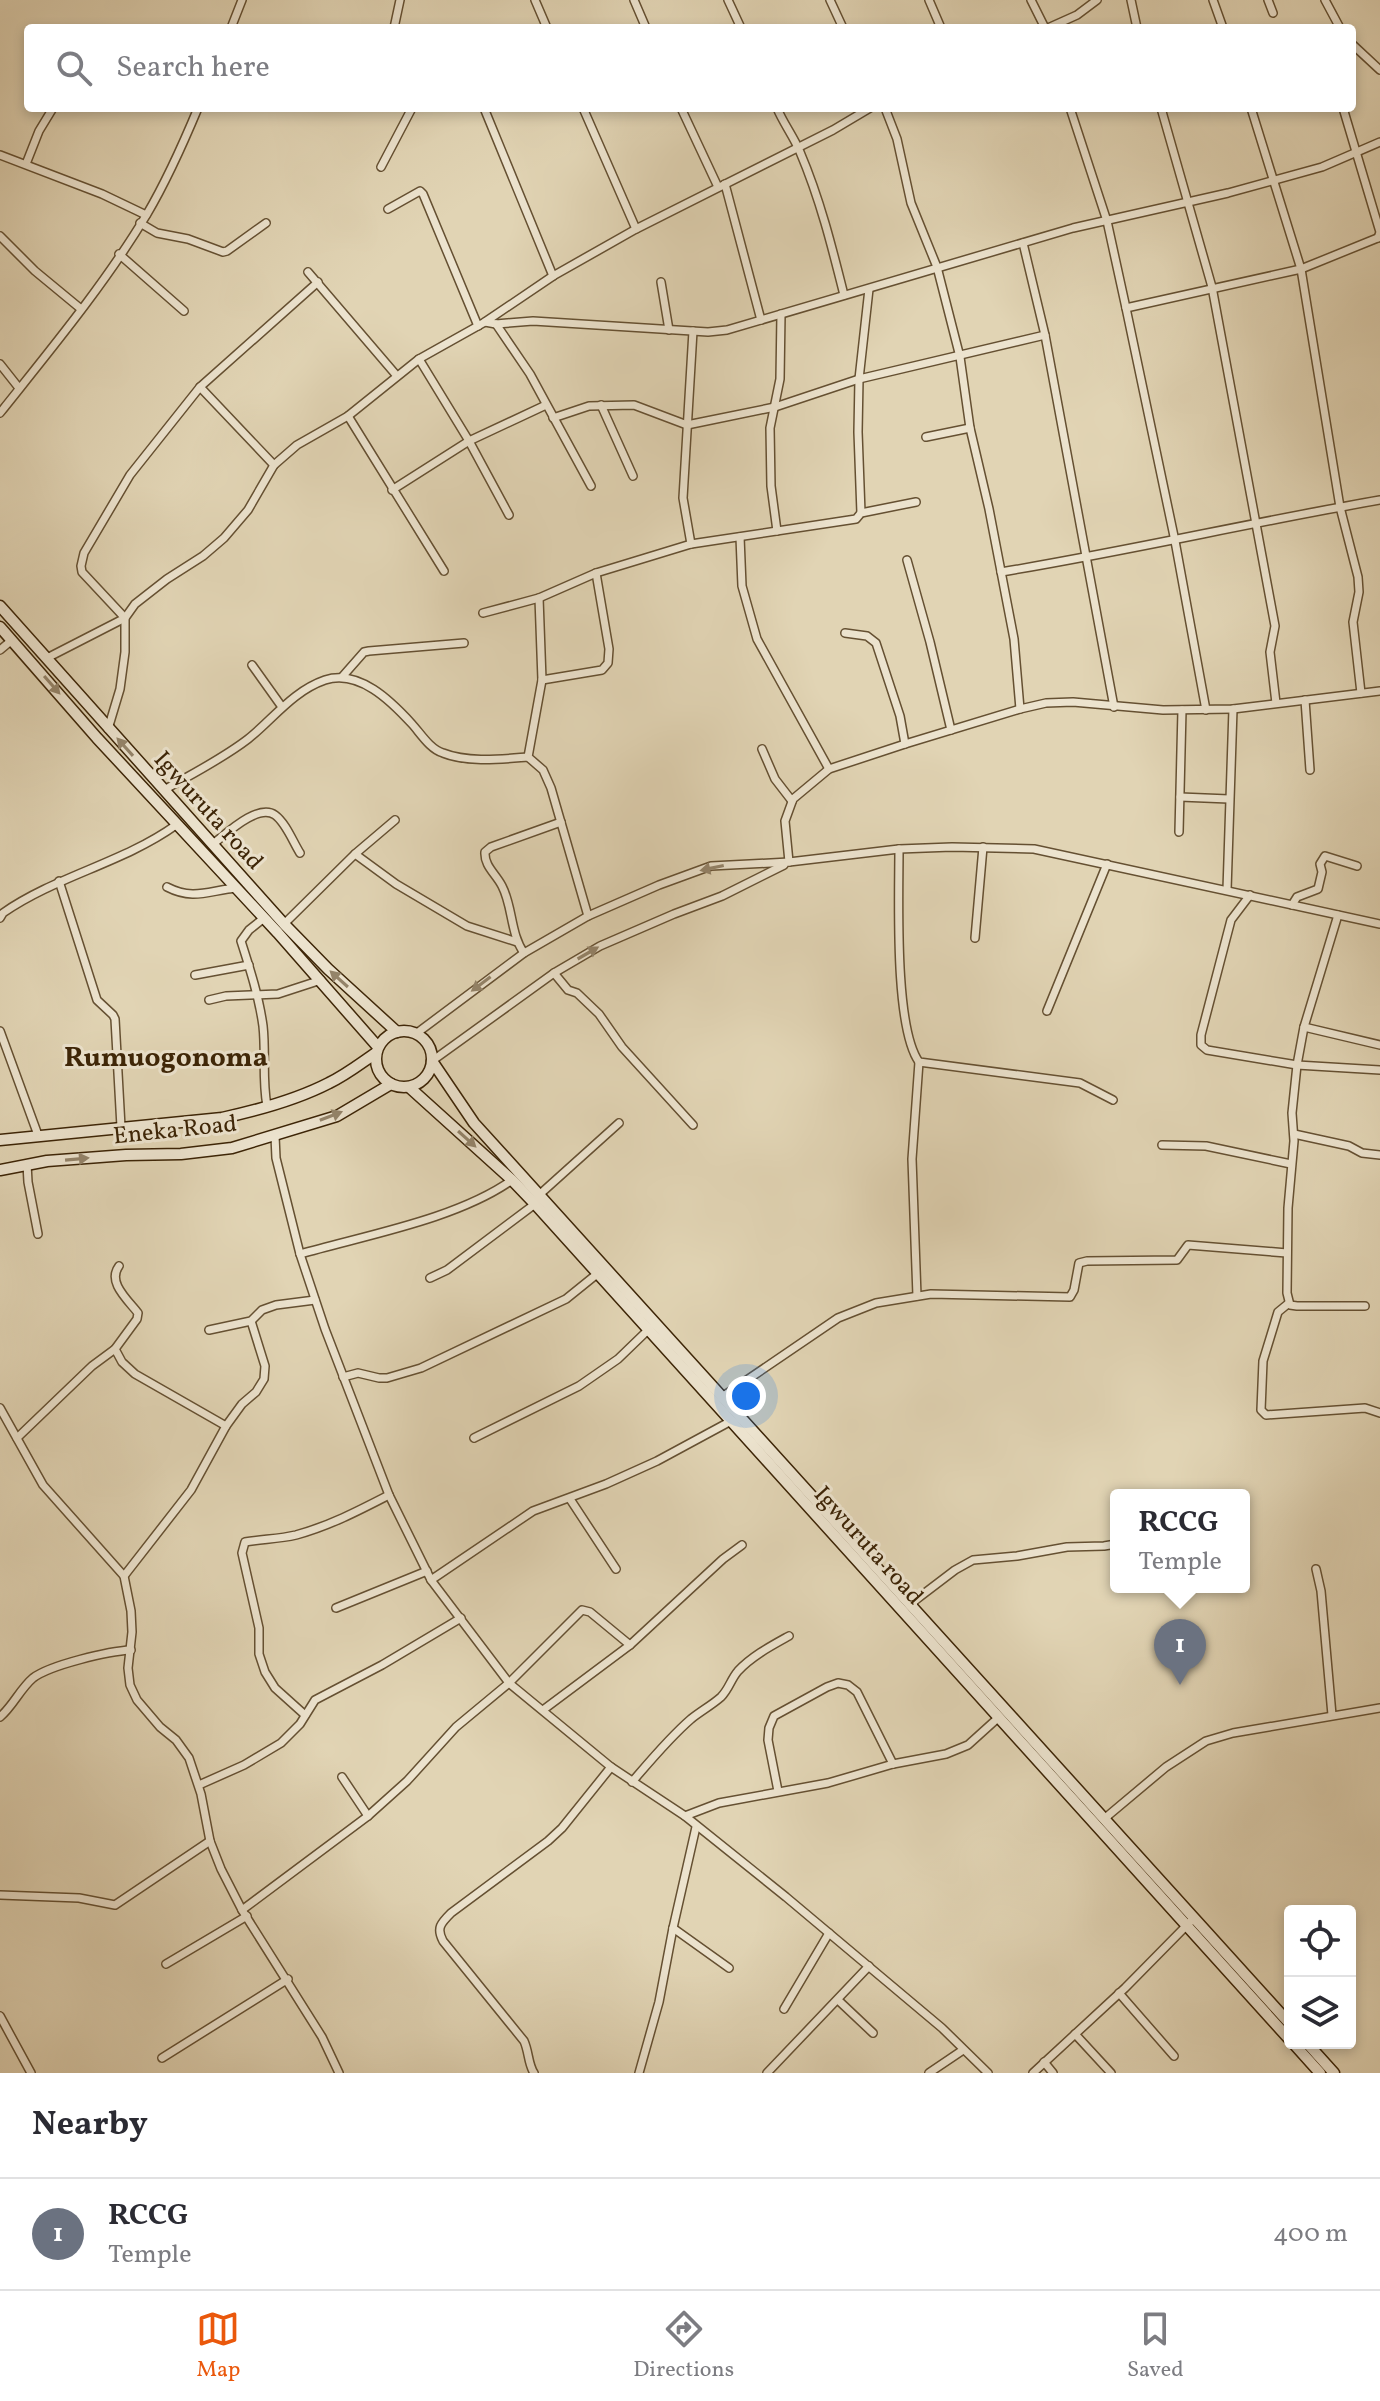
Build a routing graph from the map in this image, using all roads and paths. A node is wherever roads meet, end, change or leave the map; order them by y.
1 (242, 0) edge
2 (400, 0) edge
3 (535, 0) edge
4 (634, 0) edge
5 (728, 0) edge
6 (830, 0) edge
7 (929, 0) edge
8 (1031, 0) edge
9 (1097, 0) edge
10 (1131, 0) edge
11 (1213, 0) edge
12 (1268, 0) edge
13 (1325, 0) edge
14 (1273, 13) dead end
15 (233, 24) edge
16 (395, 24) edge
17 (545, 24) edge
18 (644, 24) edge
19 (739, 24) edge
20 (841, 24) edge
21 (939, 24) edge
22 (1045, 24) edge
23 (1056, 24) edge
24 (1136, 24) edge
25 (1222, 24) edge
26 (1338, 24) edge
27 (1356, 48) edge
28 (1380, 70) edge
29 (51, 112) edge
30 (196, 112) edge
31 (410, 112) edge
32 (486, 112) edge
33 (585, 112) edge
34 (683, 112) edge
35 (779, 112) edge
36 (863, 112) edge
37 (887, 112) edge
38 (1071, 112) edge
39 (1162, 112) edge
40 (1252, 112) edge
41 (1344, 112) edge
42 (1380, 142) edge
43 (798, 147) junction
44 (1356, 153) junction
45 (0, 155) edge
46 (26, 164) junction
47 (381, 167) dead end
48 (1273, 181) junction
49 (722, 185) junction
50 (1189, 202) junction
51 (388, 209) dead end
52 (146, 215) junction
53 (1107, 221) junction
54 (140, 223) junction
55 (266, 223) dead end
56 (636, 229) junction
57 (0, 236) edge
58 (1379, 238) edge
59 (1023, 243) junction
60 (119, 254) junction
61 (937, 267) junction
62 (1301, 269) junction
63 (308, 272) dead end
64 (553, 276) junction
65 (318, 282) junction
66 (661, 282) dead end
67 (1212, 287) junction
68 (869, 289) junction
69 (844, 295) junction
70 (1126, 308) junction
71 (81, 309) junction
72 (184, 311) dead end
73 (781, 314) junction
74 (761, 320) junction
75 (481, 324) junction
76 (496, 324) junction
77 (669, 330) junction
78 (693, 331) junction
79 (1045, 335) junction
80 (960, 357) junction
81 (419, 359) junction
82 (0, 364) edge
83 (397, 376) junction
84 (859, 379) junction
85 (200, 387) junction
86 (19, 388) junction
87 (546, 405) junction
88 (601, 405) junction
89 (775, 407) junction
90 (0, 413) edge
91 (348, 416) junction
92 (553, 418) junction
93 (687, 425) junction
94 (970, 428) junction
95 (926, 437) dead end
96 (469, 441) junction
97 (274, 465) junction
98 (633, 476) dead end
99 (591, 486) dead end
100 (392, 490) junction
101 (1380, 500) edge
102 (916, 502) dead end
103 (1340, 507) junction
104 (861, 513) junction
105 (509, 515) dead end
106 (1257, 522) junction
107 (777, 531) junction
108 (740, 537) junction
109 (1175, 541) junction
110 (691, 544) junction
111 (1087, 558) junction
112 (907, 560) dead end
113 (444, 571) dead end
114 (1001, 572) junction
115 (596, 573) junction
116 (539, 598) junction
117 (0, 606) edge
118 (483, 613) dead end
119 (125, 618) junction
120 (0, 627) edge
121 (845, 633) dead end
122 (12, 640) junction
123 (464, 643) dead end
124 (0, 650) edge
125 (47, 658) junction
126 (252, 665) dead end
127 (342, 677) junction
128 (542, 680) junction
129 (1380, 691) edge
130 (1361, 693) junction
131 (1305, 700) junction
132 (1276, 703) junction
133 (282, 707) junction
134 (1114, 707) junction
135 (1020, 709) junction
136 (1233, 709) junction
137 (1182, 710) junction
138 (1206, 710) junction
139 (108, 729) junction
140 (951, 730) junction
141 (905, 744) junction
142 (762, 749) dead end
143 (528, 757) junction
144 (829, 769) junction
145 (1310, 770) dead end
146 (164, 790) junction
147 (1180, 797) junction
148 (1229, 799) junction
149 (792, 801) junction
150 (395, 820) dead end
151 (561, 822) junction
152 (176, 825) junction
153 (1179, 832) dead end
154 (213, 844) junction
155 (983, 847) junction
156 (899, 849) junction
157 (300, 853) dead end
158 (355, 854) junction
159 (789, 862) junction
160 (1107, 864) junction
161 (1357, 866) dead end
162 (59, 881) junction
163 (167, 887) dead end
164 (237, 888) junction
165 (1227, 890) junction
166 (1250, 895) junction
167 (1292, 905) junction
168 (1338, 915) junction
169 (588, 916) junction
170 (0, 918) edge
171 (264, 918) junction
172 (284, 924) junction
173 (1380, 924) edge
174 (975, 938) dead end
175 (517, 942) junction
176 (524, 953) junction
177 (249, 965) junction
178 (554, 973) junction
179 (195, 975) dead end
180 (321, 980) junction
181 (257, 996) junction
182 (209, 1000) dead end
183 (1047, 1011) dead end
184 (1304, 1027) junction
185 (0, 1031) edge
186 (397, 1032) junction
187 (417, 1033) junction
188 (1380, 1045) edge
189 (377, 1050) junction
190 (432, 1061) junction
191 (919, 1062) junction
192 (1297, 1065) junction
193 (1380, 1070) edge
194 (391, 1084) junction
195 (409, 1087) junction
196 (1113, 1100) dead end
197 (267, 1106) junction
198 (619, 1123) dead end
199 (693, 1125) dead end
200 (121, 1127) junction
201 (1294, 1134) junction
202 (38, 1135) junction
203 (275, 1136) junction
204 (0, 1140) edge
205 (1162, 1145) dead end
206 (1380, 1155) edge
207 (27, 1164) junction
208 (1291, 1164) junction
209 (0, 1170) edge
210 (512, 1180) junction
211 (537, 1199) junction
212 (38, 1234) dead end
213 (1287, 1253) junction
214 (300, 1254) junction
215 (119, 1266) dead end
216 (597, 1274) junction
217 (430, 1278) dead end
218 (917, 1296) junction
219 (315, 1300) junction
220 (1289, 1303) junction
221 (1365, 1306) dead end
222 (251, 1321) junction
223 (209, 1330) dead end
224 (647, 1331) junction
225 (115, 1349) junction
226 (343, 1377) junction
227 (722, 1397) junction
228 (0, 1408) edge
229 (1380, 1413) edge
230 (731, 1421) junction
231 (226, 1426) junction
232 (17, 1438) junction
233 (474, 1438) dead end
234 (389, 1495) junction
235 (570, 1499) junction
236 (1110, 1544) edge
237 (742, 1545) dead end
238 (616, 1569) dead end
239 (1316, 1569) dead end
240 (427, 1571) junction
241 (124, 1576) junction
242 (431, 1580) junction
243 (909, 1605) junction
244 (336, 1608) dead end
245 (461, 1618) junction
246 (789, 1636) dead end
247 (630, 1645) junction
248 (131, 1650) junction
249 (509, 1683) junction
250 (1380, 1708) edge
251 (543, 1710) junction
252 (305, 1715) junction
253 (1332, 1715) junction
254 (0, 1717) edge
255 (999, 1717) junction
256 (893, 1764) junction
257 (611, 1767) junction
258 (342, 1777) dead end
259 (632, 1782) junction
260 (199, 1785) junction
261 (778, 1791) junction
262 (368, 1816) junction
263 (685, 1816) junction
264 (1104, 1819) junction
265 (696, 1827) junction
266 (210, 1841) junction
267 (0, 1895) edge
268 (244, 1913) junction
269 (1190, 1922) junction
270 (673, 1928) junction
271 (829, 1933) junction
272 (166, 1964) dead end
273 (869, 1966) junction
274 (729, 1968) dead end
275 (288, 1979) junction
276 (1119, 1993) junction
277 (838, 2000) junction
278 (784, 2009) dead end
279 (1284, 2018) edge
280 (0, 2019) edge
281 (873, 2033) dead end
282 (1284, 2033) edge
283 (1075, 2034) junction
284 (1298, 2049) edge
285 (1312, 2049) edge
286 (963, 2050) junction
287 (1174, 2056) dead end
288 (162, 2058) dead end
289 (1044, 2062) junction
290 (31, 2073) edge
291 (339, 2073) edge
292 (534, 2073) edge
293 (639, 2073) edge
294 (767, 2073) edge
295 (929, 2073) edge
296 (988, 2073) edge
297 (1033, 2073) edge
298 (1053, 2073) edge
299 (1111, 2073) edge
300 (1320, 2073) edge
301 (1334, 2073) edge

1 - 15 street
2 - 16 street
3 - 17 street
4 - 18 street
5 - 19 street
6 - 20 street
7 - 21 street
8 - 22 street
9 - 23 street
10 - 24 street
11 - 25 street
12 - 14 street
13 - 26 street
27 - 28 street
29 - 46 street
30 - 52 street
31 - 47 street
32 - 64 street
33 - 56 street
34 - 49 street
35 - 43 street
36 - 43 street
37 - 61 street
38 - 53 street
39 - 50 street
40 - 48 street
41 - 44 street
42 - 44 street
43 - 49 street
43 - 69 street
44 - 48 street
44 - 58 street
45 - 46 street
46 - 52 street
48 - 50 street
48 - 62 street
49 - 56 street
49 - 74 street
50 - 53 street
50 - 67 street
51 - 75 street
52 - 54 street
53 - 59 street
53 - 70 street
54 - 55 street
54 - 60 street
56 - 64 street
57 - 71 street
58 - 62 street
59 - 61 street
59 - 79 street
60 - 71 street
60 - 72 street
61 - 68 street
61 - 80 street
62 - 67 street
62 - 103 street
63 - 65 street
64 - 75 street
65 - 83 street
65 - 85 street
66 - 77 street
67 - 70 street
67 - 106 street
68 - 69 street
68 - 84 street
69 - 73 street
70 - 109 street
71 - 86 street
73 - 74 street
73 - 89 street
74 - 78 street
75 - 76 street
75 - 81 street
76 - 77 street
76 - 87 street
77 - 78 street
78 - 93 street
79 - 80 street
79 - 111 street
80 - 84 street
80 - 94 street
81 - 83 street
81 - 96 street
82 - 86 street
83 - 91 street
84 - 89 street
84 - 104 street
85 - 97 street
85 - 119 street
86 - 90 street
87 - 92 street
87 - 96 street
88 - 92 street
88 - 93 street
88 - 98 street
89 - 93 street
89 - 107 street
91 - 97 street
91 - 100 street
92 - 99 street
93 - 110 street
94 - 95 street
94 - 114 street
96 - 100 street
96 - 105 street
97 - 119 street
100 - 113 street
101 - 103 street
102 - 104 street
103 - 106 street
103 - 130 street
104 - 107 street
106 - 109 street
106 - 132 street
107 - 108 street
108 - 110 street
108 - 144 street
109 - 111 street
109 - 138 street
110 - 115 street
111 - 114 street
111 - 134 street
112 - 140 street
114 - 135 street
115 - 116 street
115 - 128 street
116 - 118 street
116 - 128 street
117 - 125 main road, Igwuruta road
119 - 125 street
119 - 139 street
120 - 122 main road, Igwuruta road
121 - 141 street
122 - 124 street
122 -> 152 main road, Igwuruta road
123 - 127 street
125 - 139 main road, Igwuruta road
126 - 133 street
127 - 133 street
127 - 143 street
128 - 143 street
129 - 130 street
130 - 131 street
131 - 132 street
131 - 145 street
132 - 136 street
133 - 146 street
134 - 135 street
134 - 137 street
135 - 140 street
136 - 138 street
136 - 148 street
137 - 138 street
137 - 147 street
146 -> 139 main road, Igwuruta road
140 - 141 street
141 - 144 street
142 - 149 street
143 - 151 street
144 - 149 street
146 - 154 main road, Igwuruta road
147 - 148 street
147 - 153 street
148 - 165 street
149 - 159 street
150 - 158 street
151 - 169 street
151 - 175 street
152 - 162 street
152 - 164 main road, Igwuruta road
154 - 157 street
154 - 172 main road, Igwuruta road
155 - 156 street
155 - 160 street
155 - 174 street
156 - 159 street
156 - 191 street
158 - 172 street
158 - 175 street
159 -> 169 street
178 -> 159 street
160 - 165 street
160 - 183 street
161 - 167 street
162 - 170 street
162 - 200 street
163 - 164 street
164 - 171 main road, Igwuruta road
165 - 166 street
166 - 167 street
166 - 192 street
167 - 168 street
168 - 173 street
168 - 184 street
169 - 176 street
171 - 177 street
171 - 180 main road, Igwuruta road
186 -> 172 main road, Igwuruta road
175 - 176 street
176 -> 187 street
177 - 179 street
177 - 181 street
178 - 190 street
178 - 199 street
180 - 181 street
180 - 189 main road, Igwuruta road
181 - 182 street
181 - 197 street
184 - 188 street
184 - 192 street
185 - 202 street
186 - 187 main road
186 - 189 main road
187 - 190 main road
189 - 194 main road
189 - 197 main road, Eneka Road
190 - 195 main road
190 - 211 main road, Igwuruta road
191 - 196 street
191 - 218 street
192 - 193 street
192 - 201 street
194 - 195 main road
203 -> 194 main road, Eneka Road
195 -> 210 main road, Igwuruta road
197 - 200 main road, Eneka Road
198 - 211 street
200 - 202 main road, Eneka Road
201 - 206 street
201 - 208 street
202 - 204 main road, Eneka Road
207 -> 203 main road, Eneka Road
203 - 214 street
205 - 208 street
207 - 209 main road, Eneka Road
207 - 212 street
208 - 213 street
210 - 211 main road, Igwuruta road
210 - 214 street
211 - 216 main road, Igwuruta road
211 - 217 street
211 - 227 main road, Igwuruta road
213 - 218 street
213 - 220 street
214 - 219 street
215 - 225 street
216 - 224 main road, Igwuruta road
216 - 226 street
218 - 227 street
219 - 222 street
219 - 226 street
220 - 221 street
220 - 229 street
222 - 223 street
222 - 231 street
224 - 230 main road, Igwuruta road
224 - 233 street
225 - 231 street
225 - 232 street
226 - 234 street
227 - 243 main road, Igwuruta road
228 - 232 street
230 - 235 street
230 - 255 main road, Igwuruta road
231 - 241 street
232 - 241 street
234 - 240 street
234 - 252 street
235 - 238 street
235 - 242 street
236 - 243 street
237 - 247 street
239 - 253 street
240 - 242 street
240 - 244 street
241 - 248 street
242 - 245 street
243 - 264 main road, Igwuruta road
245 - 249 street
245 - 252 street
246 - 259 street
247 - 249 street
247 - 251 street
248 - 254 street
248 - 260 street
249 - 251 street
249 - 262 street
250 - 253 street
251 - 257 street
252 - 260 street
253 - 264 street
255 - 256 street
255 - 269 main road, Igwuruta road
256 - 261 street
256 - 261 street
257 - 259 street
257 - 292 street
258 - 262 street
259 - 263 street
260 - 266 street
261 - 263 street
262 - 268 street
263 - 265 street
264 - 269 main road, Igwuruta road
265 - 270 street
265 - 271 street
266 - 267 street
266 - 268 street
268 - 272 street
268 - 275 street
269 - 276 street
269 - 279 main road, Igwuruta road
269 - 282 main road, Igwuruta road
270 - 274 street
270 - 293 street
271 - 273 street
271 - 278 street
273 - 277 street
273 - 286 street
275 - 288 street
275 - 291 street
276 - 283 street
276 - 287 street
277 - 281 street
277 - 294 street
280 - 290 street
283 - 289 street
283 - 299 street
284 - 300 main road, Igwuruta road
285 - 301 main road
286 - 295 street
286 - 296 street
289 - 297 street
289 - 298 street

